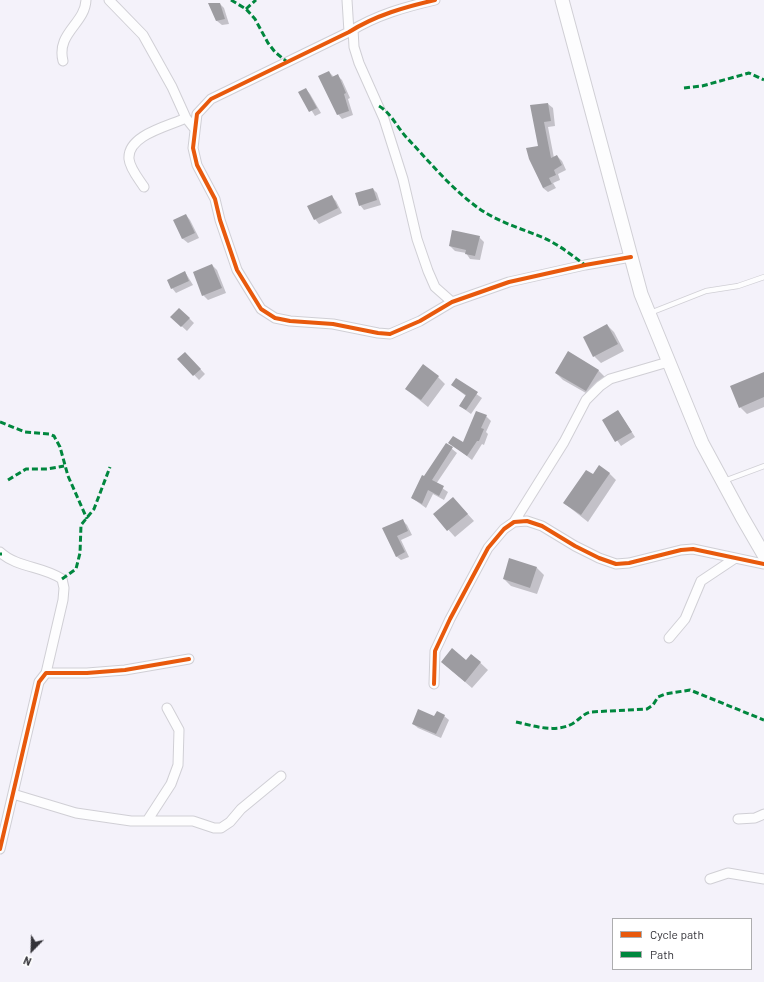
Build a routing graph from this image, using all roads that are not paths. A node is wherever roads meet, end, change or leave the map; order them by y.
1 (86, 0) edge
2 (109, 0) edge
3 (348, 0) edge
4 (436, 0) edge
5 (562, 0) edge
6 (351, 30) junction
7 (63, 61) dead end
8 (186, 118) junction
9 (194, 128) junction
10 (144, 187) dead end
11 (631, 257) junction
12 (764, 277) edge
13 (452, 302) junction
14 (649, 314) junction
15 (668, 362) junction
16 (764, 466) edge
17 (722, 482) junction
18 (514, 522) junction
19 (0, 552) edge
20 (764, 555) edge
21 (734, 559) junction
22 (764, 564) edge
23 (669, 638) dead end
24 (189, 659) dead end
25 (46, 673) junction
26 (434, 684) dead end
27 (167, 708) dead end
28 (281, 776) dead end
29 (13, 794) junction
30 (764, 814) edge
31 (738, 819) dead end
32 (146, 821) junction
33 (0, 849) edge
34 (710, 879) dead end
35 (764, 879) edge

1 - 7 street
2 - 8 street
3 - 6 street
4 - 6 street
5 - 11 main road
6 - 9 street
6 - 13 street
8 - 9 street
8 - 10 street
9 - 13 street
11 - 13 street
11 - 14 main road
12 - 14 lane
14 - 15 main road
15 - 17 main road
15 - 18 street
16 - 17 lane
17 - 20 main road
18 - 21 street
18 - 26 street
19 - 25 street
21 - 22 street
21 - 23 street
24 - 25 street
25 - 29 street
27 - 32 street
28 - 32 street
29 - 32 street
29 - 33 street
30 - 31 street
34 - 35 street

